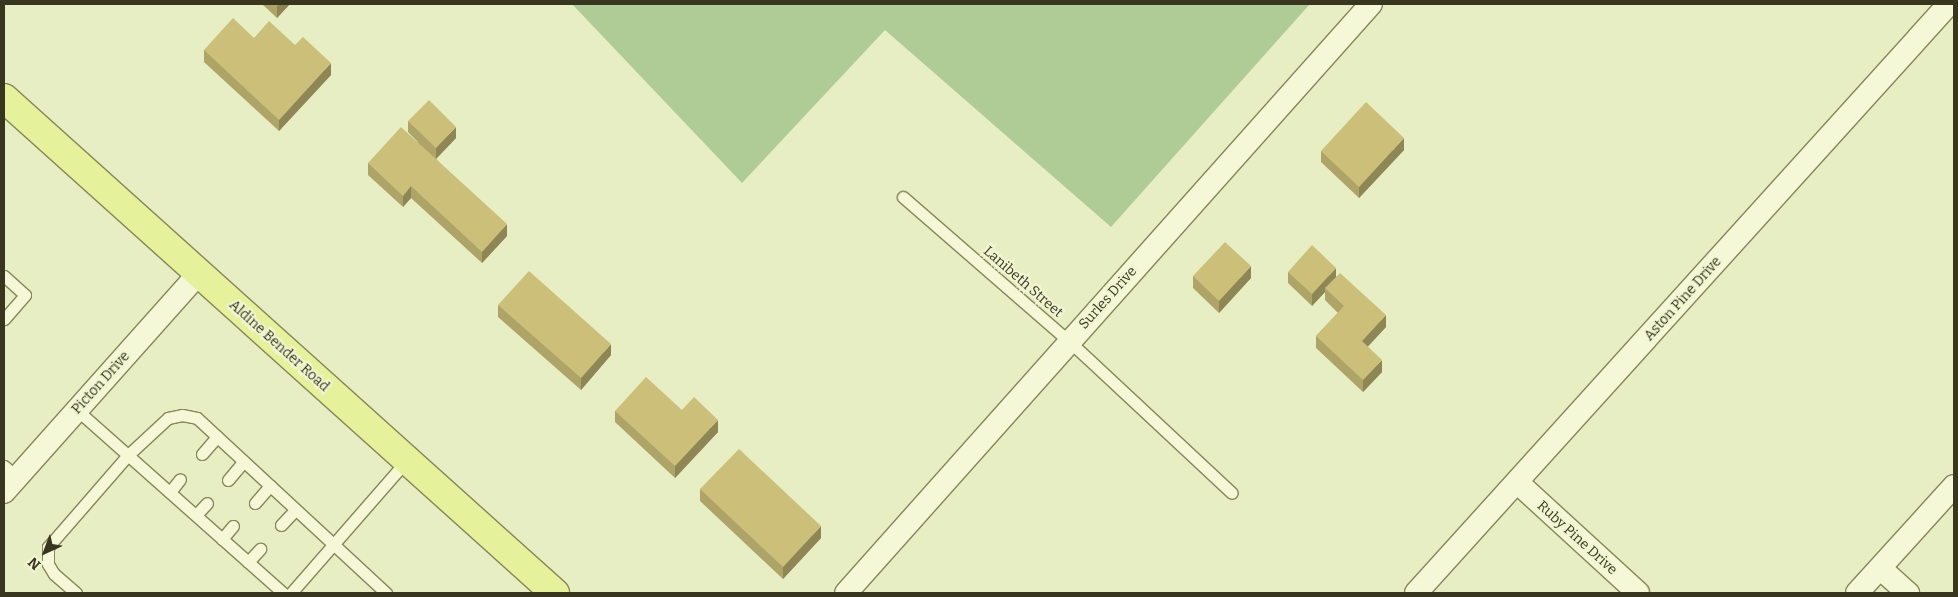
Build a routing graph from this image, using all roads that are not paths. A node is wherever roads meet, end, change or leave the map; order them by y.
1 (1371, 4) edge
2 (1949, 4) edge
3 (4, 98) edge
4 (903, 197) dead end
5 (198, 274) junction
6 (4, 276) edge
7 (4, 319) edge
8 (1070, 342) junction
9 (77, 410) junction
10 (217, 437) junction
11 (202, 454) dead end
12 (128, 456) junction
13 (407, 460) junction
14 (243, 462) junction
15 (8, 478) edge
16 (180, 479) dead end
17 (228, 480) dead end
18 (1517, 482) junction
19 (270, 486) junction
20 (1954, 486) edge
21 (170, 492) junction
22 (1232, 493) dead end
23 (207, 503) dead end
24 (255, 503) dead end
25 (295, 510) junction
26 (196, 515) junction
27 (281, 525) dead end
28 (233, 526) dead end
29 (222, 539) junction
30 (334, 546) junction
31 (260, 549) dead end
32 (248, 562) junction
33 (1880, 568) junction
34 (76, 593) edge
35 (283, 593) edge
36 (291, 593) edge
37 (386, 593) edge
38 (555, 593) edge
39 (846, 593) edge
40 (1416, 593) edge
41 (1638, 593) edge
42 (1857, 593) edge
43 (1908, 593) edge

1 - 8 street, Surles Drive
2 - 18 street, Aston Pine Drive
3 - 5 main road, Aldine Bender Road
4 - 8 lane, Lanibeth Street
5 - 9 street, Picton Drive
5 - 13 main road, Aldine Bender Road
6 - 7 lane
8 - 22 lane, Lanibeth Street
8 - 39 street, Surles Drive
9 - 12 lane
9 - 15 street, Picton Drive
10 - 11 lane
10 - 12 lane
10 - 14 lane
12 - 21 lane
12 - 34 lane
13 - 30 lane
13 - 38 main road, Aldine Bender Road
14 - 17 lane
14 - 19 lane
16 - 21 lane
18 - 40 street, Aston Pine Drive
18 - 41 street, Ruby Pine Drive
19 - 24 lane
19 - 25 lane
20 - 33 street
21 - 26 lane
23 - 26 lane
25 - 27 lane
25 - 30 lane
26 - 29 lane
28 - 29 lane
29 - 32 lane
30 - 36 lane
30 - 37 lane
31 - 32 lane
32 - 35 lane
33 - 42 street
33 - 43 street

